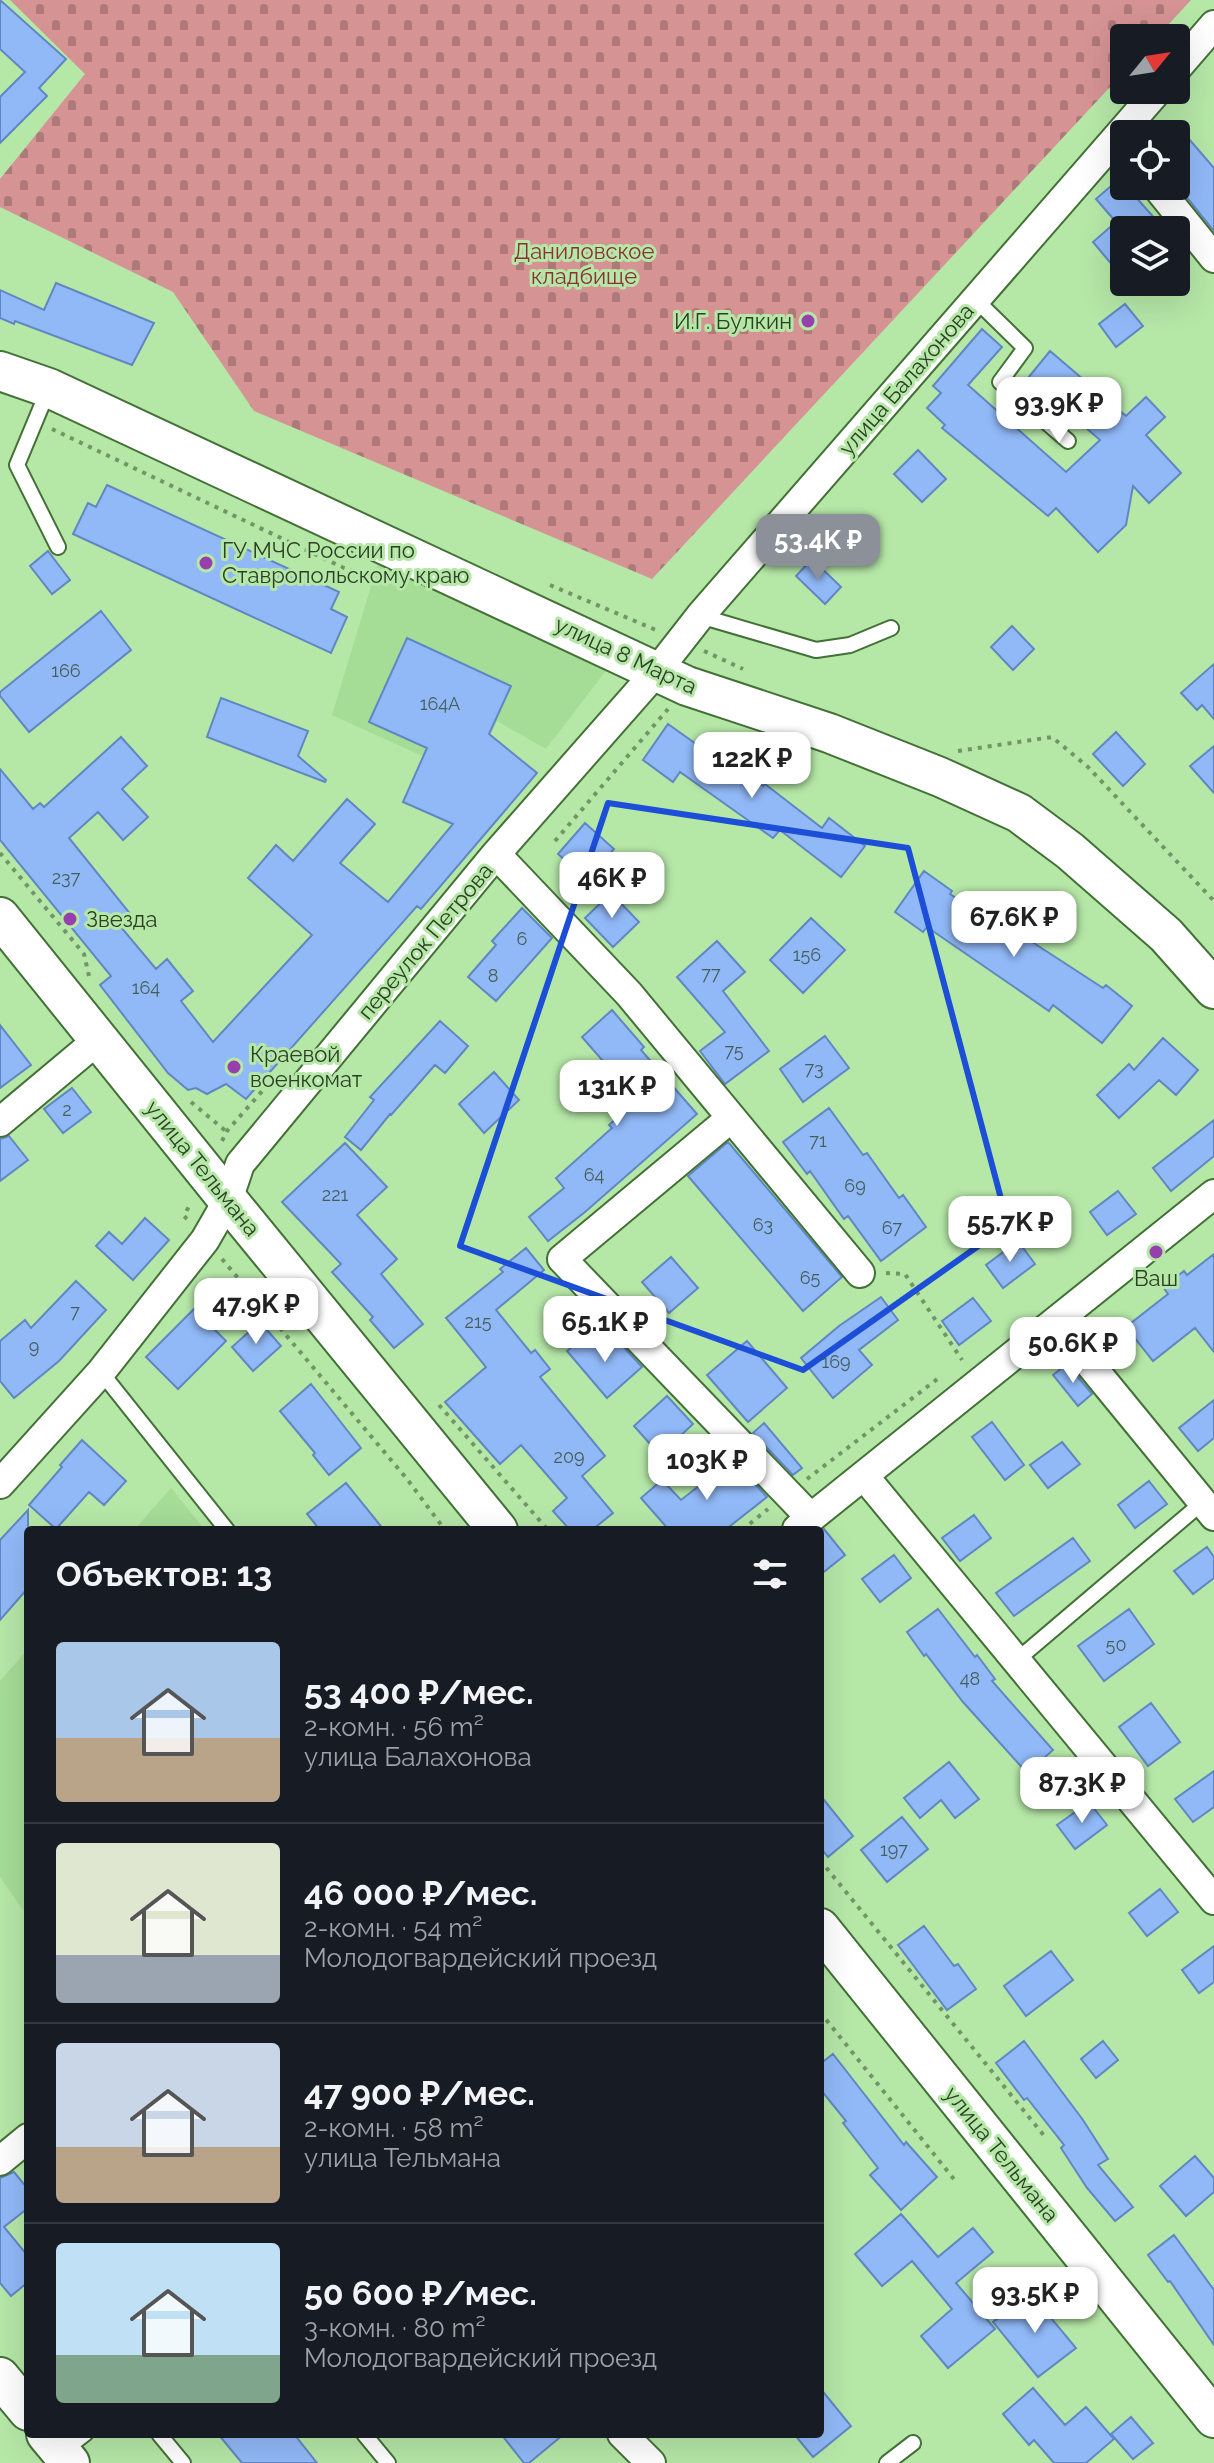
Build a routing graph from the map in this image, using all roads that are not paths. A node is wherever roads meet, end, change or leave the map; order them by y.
1 (1210, 38) edge
2 (1190, 56) edge
3 (1110, 153) edge
4 (1167, 200) edge
5 (1214, 258) edge
6 (975, 299) junction
7 (2, 377) edge
8 (42, 404) junction
9 (1068, 441) dead end
10 (58, 547) dead end
11 (700, 616) junction
12 (891, 628) dead end
13 (672, 678) junction
14 (496, 854) junction
15 (0, 917) edge
16 (1214, 989) edge
17 (99, 1039) junction
18 (731, 1118) junction
19 (0, 1122) edge
20 (216, 1185) junction
21 (1214, 1194) edge
22 (860, 1273) road end
23 (1056, 1323) junction
24 (101, 1372) junction
25 (864, 1476) junction
26 (0, 1484) edge
27 (1208, 1509) edge
28 (804, 1524) edge
29 (224, 1526) edge
30 (495, 1526) edge
31 (1017, 1660) junction
32 (1214, 1900) edge
33 (824, 1933) edge
34 (24, 2141) edge
35 (0, 2161) edge
36 (0, 2377) edge
37 (24, 2406) edge
38 (1214, 2418) edge
39 (162, 2438) edge
40 (367, 2438) edge
41 (626, 2438) edge
42 (913, 2443) dead end
43 (183, 2463) edge
44 (388, 2463) edge
45 (651, 2463) edge
46 (887, 2463) edge

1 - 2 street
3 - 6 street, улица Балахонова
4 - 5 street
6 - 9 lane
6 - 11 street, улица Балахонова
7 - 8 street, улица 8 Марта
8 - 10 lane
8 - 13 street, улица 8 Марта
11 - 12 lane
11 - 13 street, улица Балахонова
13 - 14 street, переулок Петрова
13 - 16 street, улица 8 Марта
14 - 18 street
14 - 20 street, переулок Петрова
15 - 17 street, улица Тельмана
17 - 19 street
17 - 20 street, улица Тельмана
18 - 22 street
18 - 28 street
20 - 24 street, переулок Петрова
20 - 30 street, улица Тельмана
21 - 23 street
23 - 25 street
23 - 27 street
24 - 26 street, переулок Петрова
24 - 29 lane
25 - 28 street
25 - 31 street
27 - 31 lane
31 - 32 street
33 - 38 street, улица Тельмана
34 - 35 street
36 - 37 street
39 - 43 lane
40 - 44 lane
41 - 45 street
42 - 46 lane

